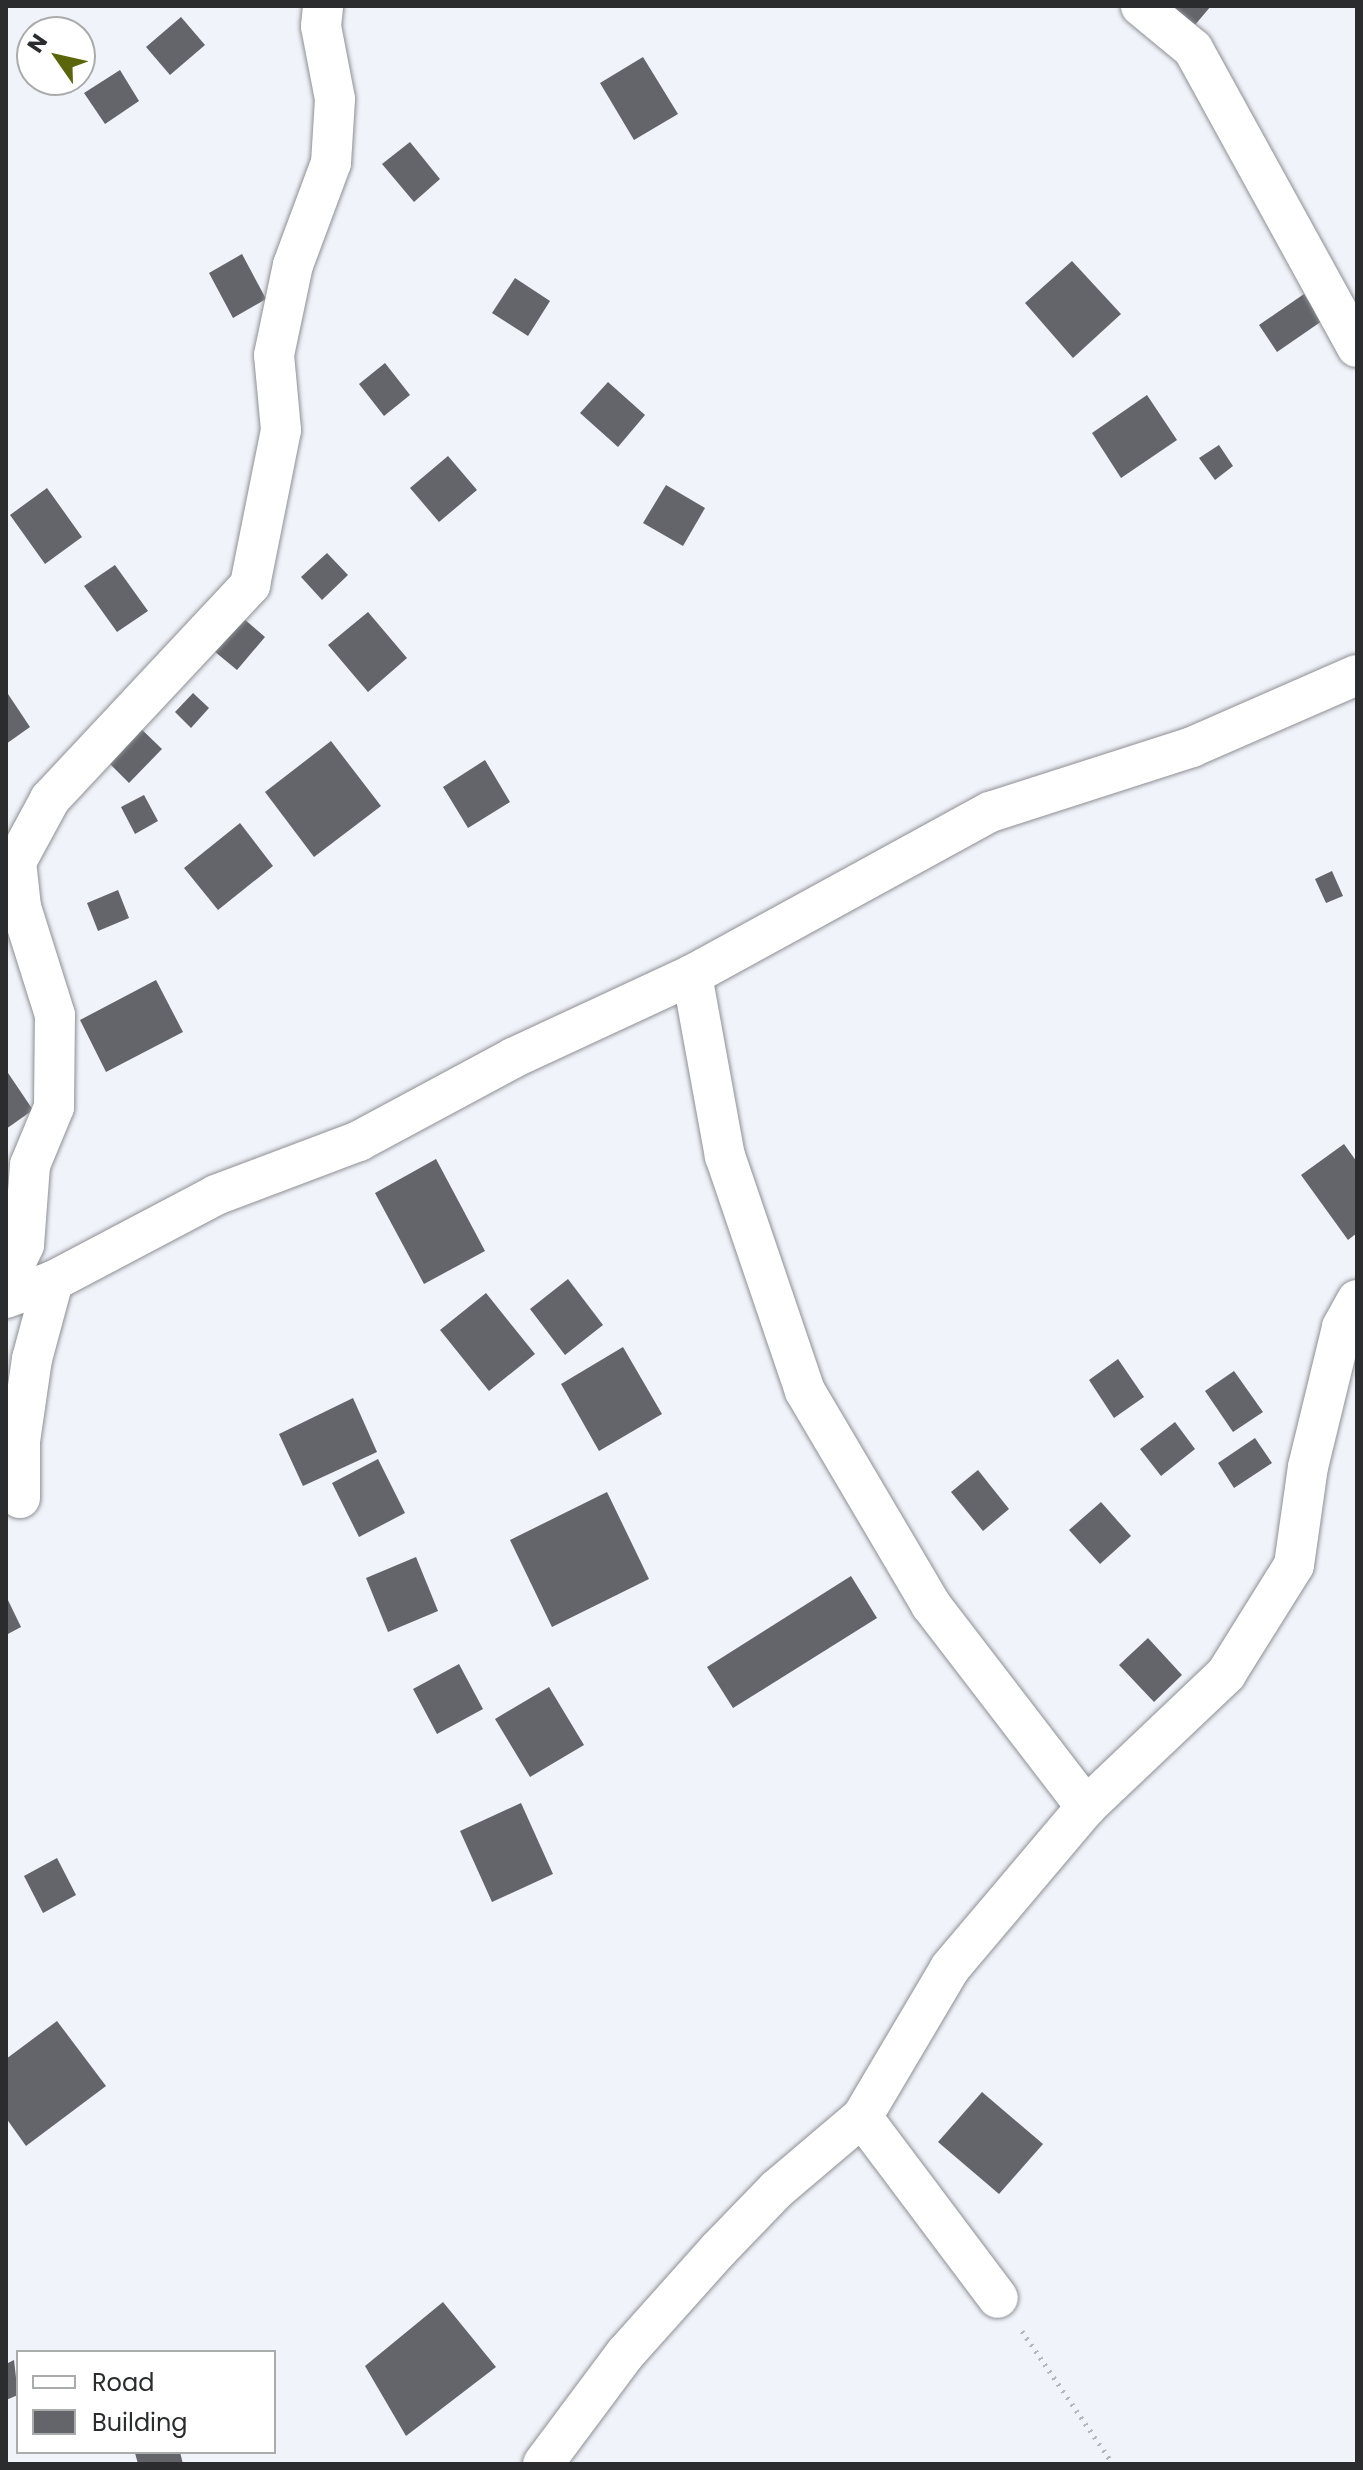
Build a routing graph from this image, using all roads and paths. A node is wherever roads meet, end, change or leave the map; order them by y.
1 (323, 6) edge
2 (1141, 6) edge
3 (1357, 347) edge
4 (1357, 675) edge
5 (692, 975) junction
6 (53, 1281) junction
7 (6, 1283) edge
8 (6, 1298) edge
9 (1357, 1300) edge
10 (20, 1498) dead end
11 (1086, 1807) junction
12 (862, 2117) junction
13 (998, 2298) joint
14 (543, 2464) edge
15 (1113, 2464) edge

1 - 7 street
2 - 3 street
4 - 5 street
5 - 6 street
5 - 11 street
6 - 8 street
6 - 10 street
9 - 11 street
11 - 12 street
12 - 13 street
12 - 14 street
13 - 15 path

